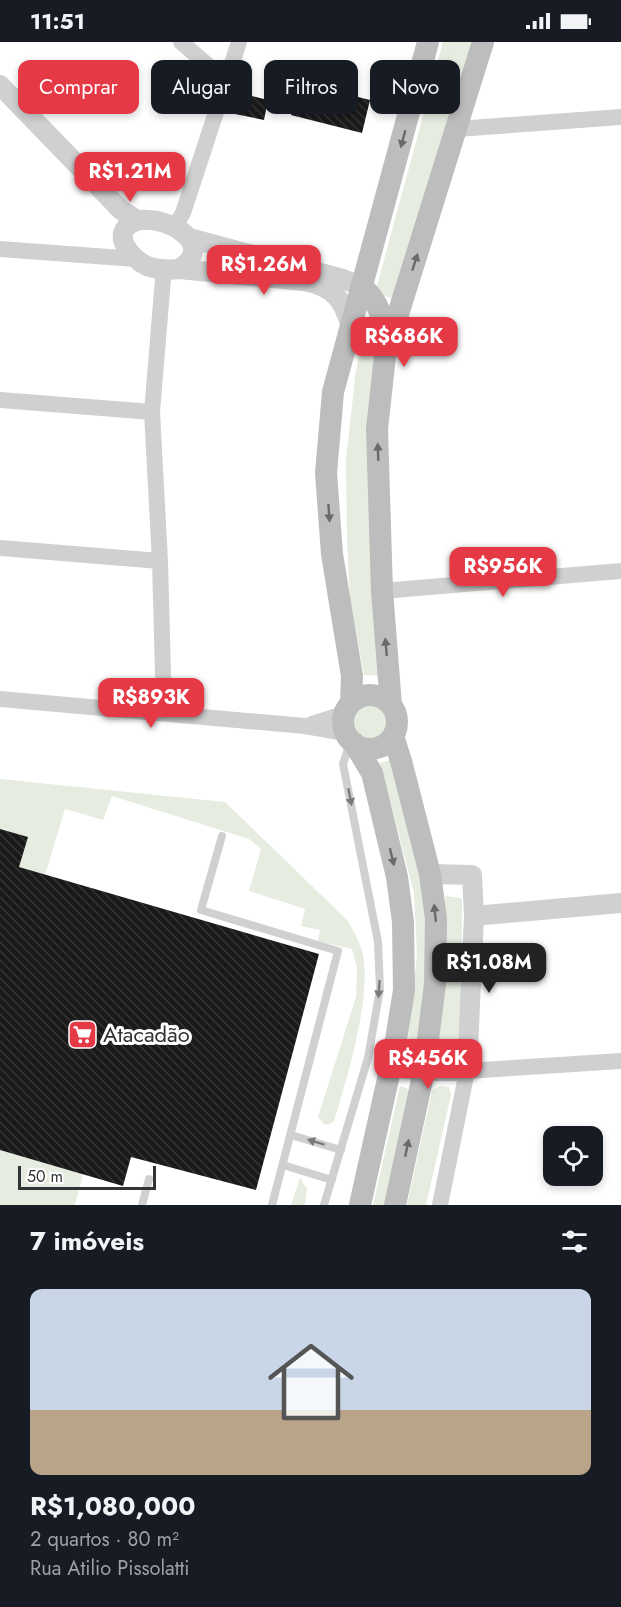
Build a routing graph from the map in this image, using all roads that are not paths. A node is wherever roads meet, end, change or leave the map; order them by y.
1 (181, 42) edge
2 (239, 42) edge
3 (428, 42) edge
4 (483, 42) edge
5 (202, 60) edge
6 (233, 60) edge
7 (1, 86) edge
8 (216, 114) edge
9 (621, 117) edge
10 (457, 129) junction
11 (129, 218) junction
12 (182, 227) junction
13 (0, 249) edge
14 (125, 255) junction
15 (168, 272) junction
16 (361, 286) junction
17 (351, 327) junction
18 (385, 356) junction
19 (0, 400) edge
20 (152, 412) junction
21 (0, 548) edge
22 (160, 561) junction
23 (621, 571) edge
24 (382, 591) junction
25 (0, 699) edge
26 (391, 705) junction
27 (164, 712) junction
28 (349, 726) junction
29 (393, 736) junction
30 (222, 836) dead end
31 (430, 874) junction
32 (621, 903) edge
33 (474, 916) junction
34 (621, 1061) edge
35 (390, 1067) junction
36 (424, 1071) junction
37 (467, 1071) junction
38 (291, 1135) junction
39 (341, 1150) junction
40 (283, 1165) junction
41 (149, 1179) dead end
42 (332, 1180) junction
43 (142, 1205) edge
44 (272, 1205) edge
45 (324, 1205) edge
46 (360, 1205) edge
47 (395, 1205) edge
48 (440, 1205) edge

1 - 5 street
2 - 6 street
3 -> 16 main road
4 - 10 main road
7 - 11 street
8 - 12 street
9 - 10 street
18 -> 10 main road
11 - 12 street
11 - 14 street
12 - 15 street
12 - 16 street
13 - 14 street
14 - 15 street
15 - 17 street
15 - 20 street
16 - 17 main road
16 - 18 main road
17 -> 28 main road
24 -> 18 main road
19 - 20 street
20 - 22 street
21 - 22 street
22 - 27 street
23 - 24 street
26 -> 24 main road
25 - 27 street
26 - 28 main road
26 - 29 main road
27 - 28 street
28 - 29 main road
28 -> 35 main road
28 -> 39 lane
29 - 31 main road
30 - 38 lane
31 - 33 street
36 -> 31 main road
32 - 33 street
33 - 37 street
34 - 37 street
35 - 36 street
35 - 46 main road
36 - 37 street
47 -> 36 main road
37 - 48 street
39 -> 38 lane
38 - 40 lane
39 - 42 lane
40 - 42 lane
40 - 44 lane
41 - 43 lane
42 - 45 lane

